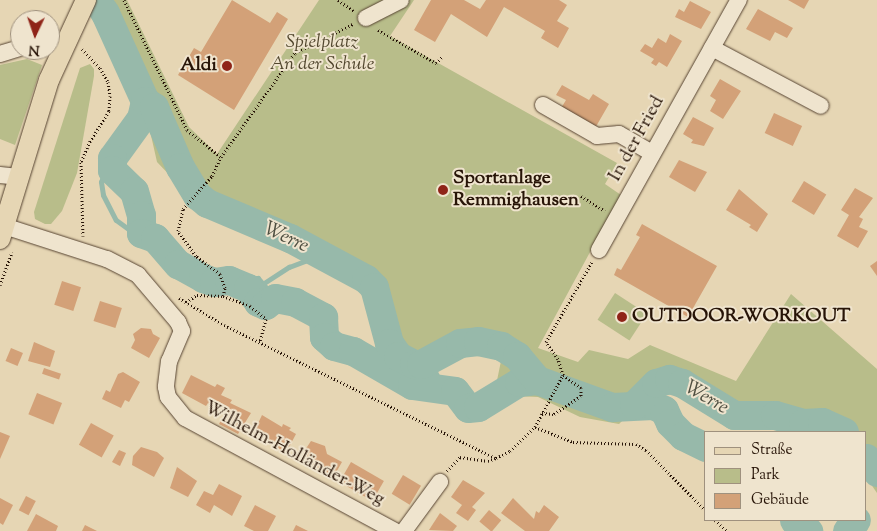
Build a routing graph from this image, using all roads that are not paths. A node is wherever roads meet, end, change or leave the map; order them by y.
1 (401, 0) edge
2 (739, 0) edge
3 (85, 2) edge
4 (366, 18) road end
5 (712, 48) junction
6 (62, 49) edge
7 (543, 105) dead end
8 (821, 106) dead end
9 (652, 153) junction
10 (9, 176) edge
11 (2, 232) edge
12 (599, 250) road end
13 (440, 482) dead end
14 (397, 531) edge

1 - 4 street
2 - 5 street, In der Fried
3 - 6 main road
5 - 8 street
5 - 9 street, In der Fried
6 - 10 main road
7 - 9 street
9 - 12 street, In der Fried
10 - 11 main road
11 - 14 street, Wilhelm-Holländer-Weg
13 - 14 street

